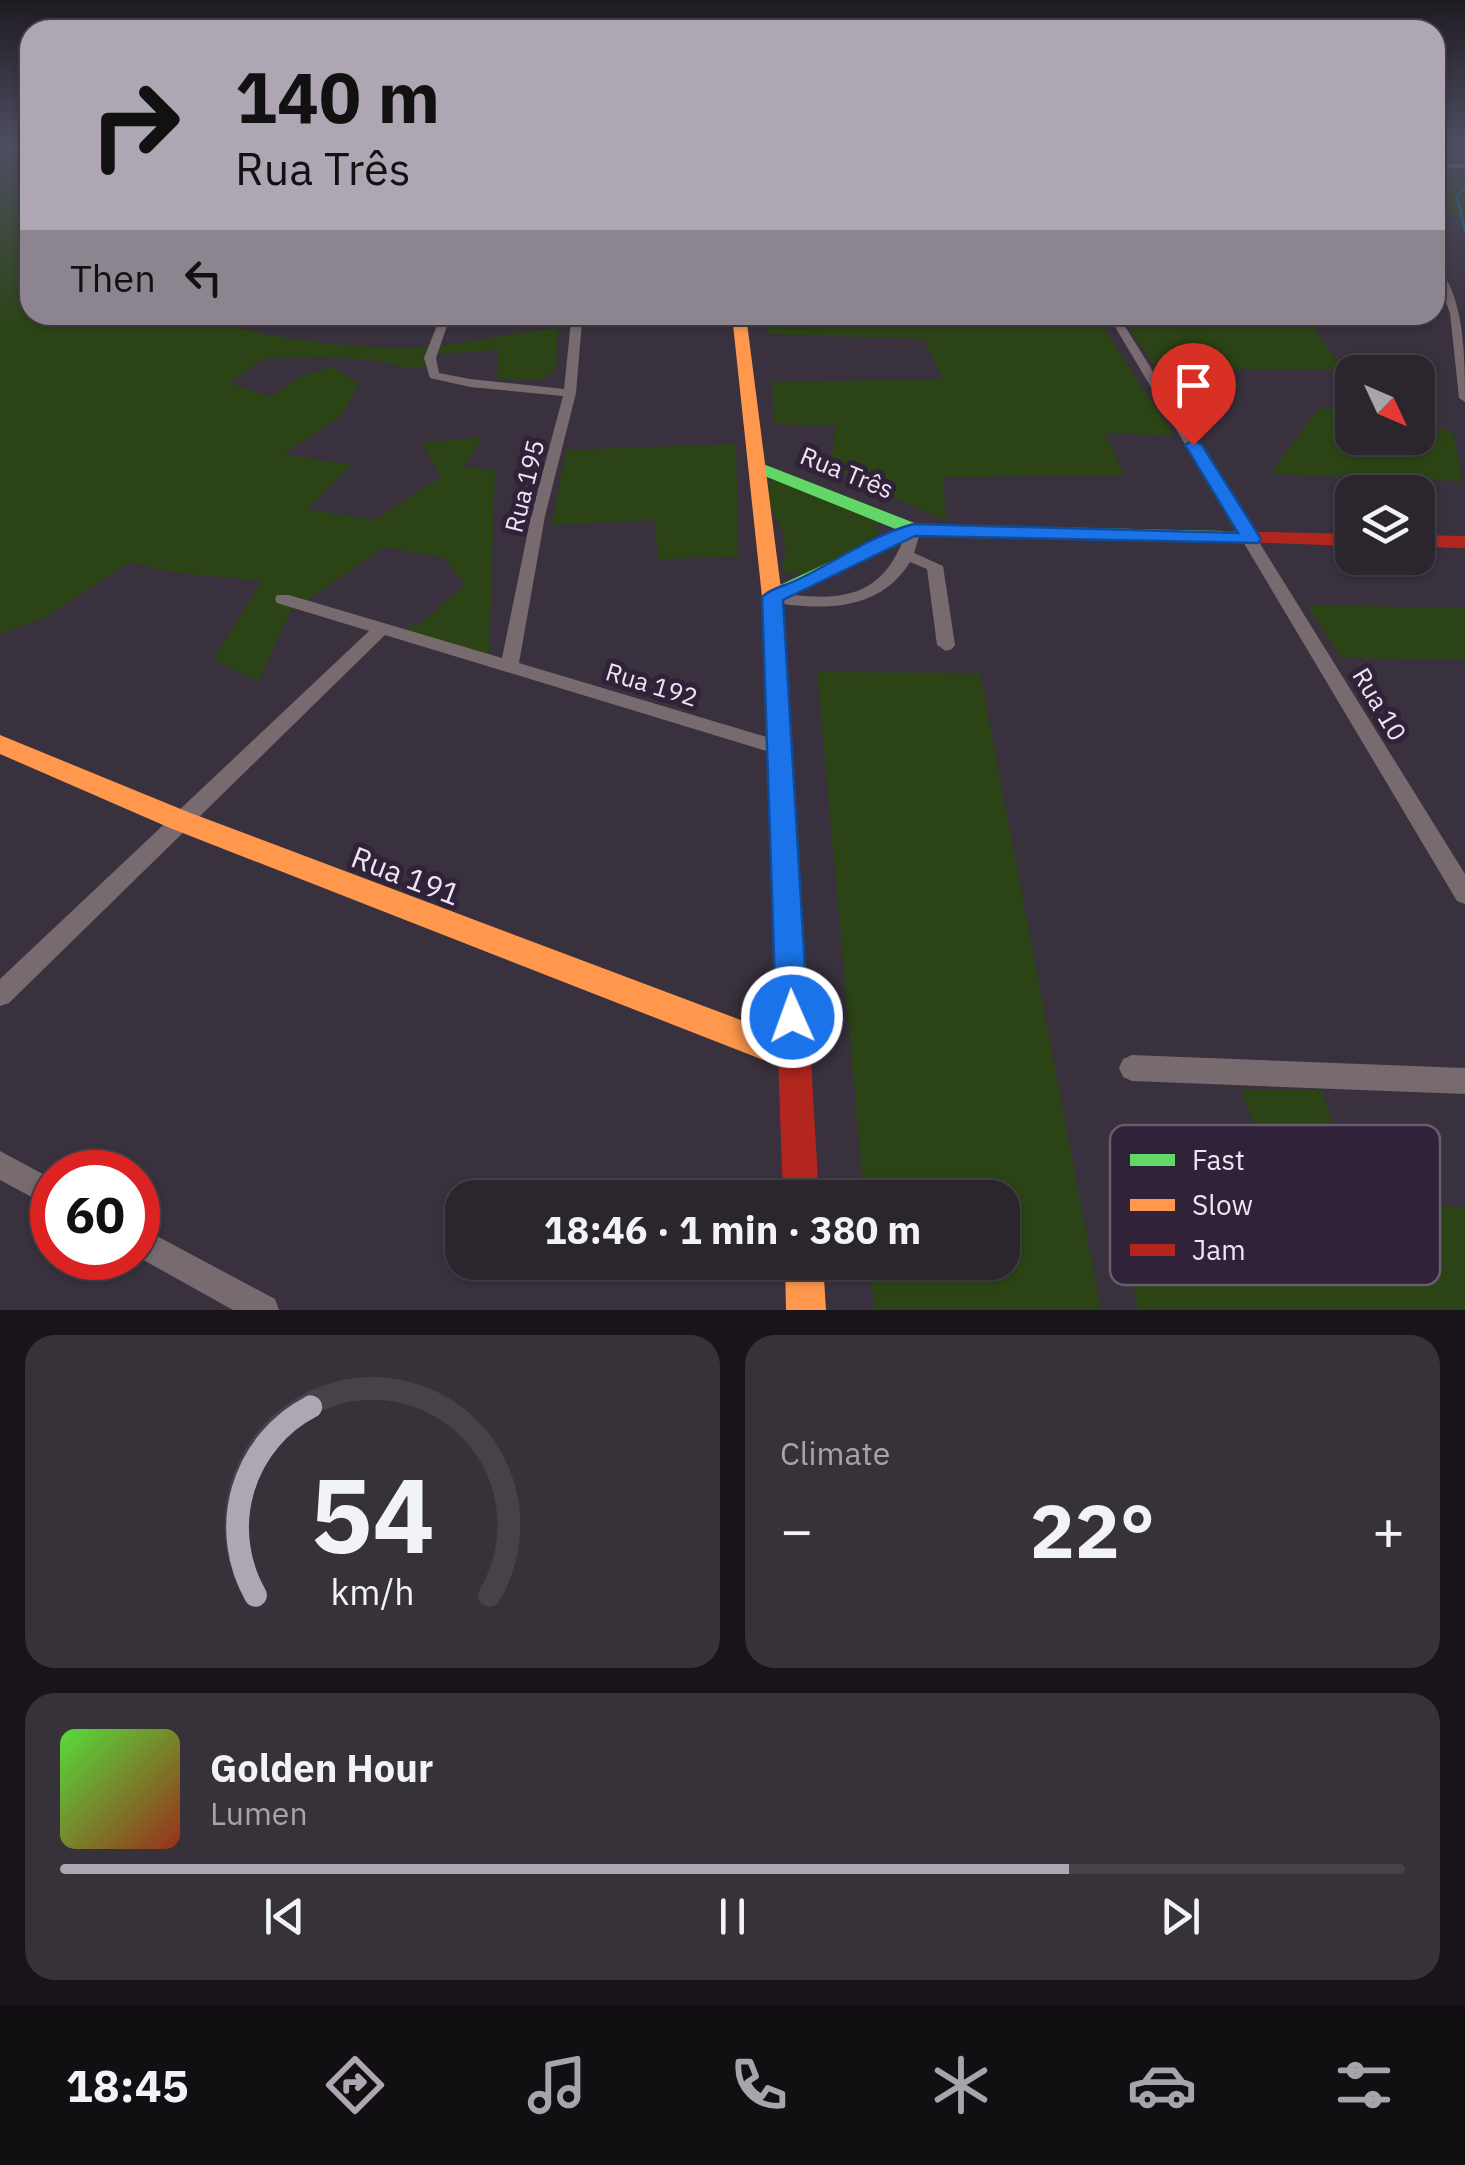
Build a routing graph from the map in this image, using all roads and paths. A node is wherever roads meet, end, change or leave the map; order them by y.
1 (1445, 282) edge
2 (442, 325) edge
3 (576, 325) edge
4 (740, 325) edge
5 (1118, 325) edge
6 (570, 394) junction
7 (1465, 398) edge
8 (758, 468) junction
9 (914, 530) junction
10 (1251, 539) junction
11 (1335, 540) edge
12 (1435, 541) edge
13 (1465, 542) edge
14 (908, 556) junction
15 (772, 597) junction
16 (283, 599) dead end
17 (382, 628) junction
18 (946, 645) dead end
19 (509, 667) junction
20 (0, 744) edge
21 (780, 748) junction
22 (179, 820) junction
23 (1465, 894) edge
24 (0, 995) edge
25 (794, 1056) junction
26 (1132, 1068) dead end
27 (1465, 1081) edge
28 (0, 1165) edge
29 (800, 1180) edge
30 (30, 1182) edge
31 (160, 1252) edge
32 (805, 1280) edge
33 (264, 1310) edge
34 (806, 1310) edge

1 - 7 street
2 - 6 street
3 - 6 street, Rua 195
4 - 8 main road
5 - 10 street, Rua 10
6 - 19 street, Rua 195
8 - 9 main road, Rua Três
8 - 15 main road
9 - 10 main road, Rua Três
9 - 14 street
9 - 15 main road, Rua Três
10 - 11 main road, Rua Três
10 - 23 street, Rua 10
12 - 13 main road
14 - 15 street
14 - 18 street
15 - 21 main road
16 - 17 street, Rua 192
17 - 19 street, Rua 192
17 - 22 street
19 - 21 street, Rua 192
20 - 22 main road, Rua 191
21 - 25 main road
22 - 24 street
22 - 25 main road, Rua 191
25 - 29 main road
26 - 27 street
28 - 30 street
31 - 33 street
32 - 34 main road

